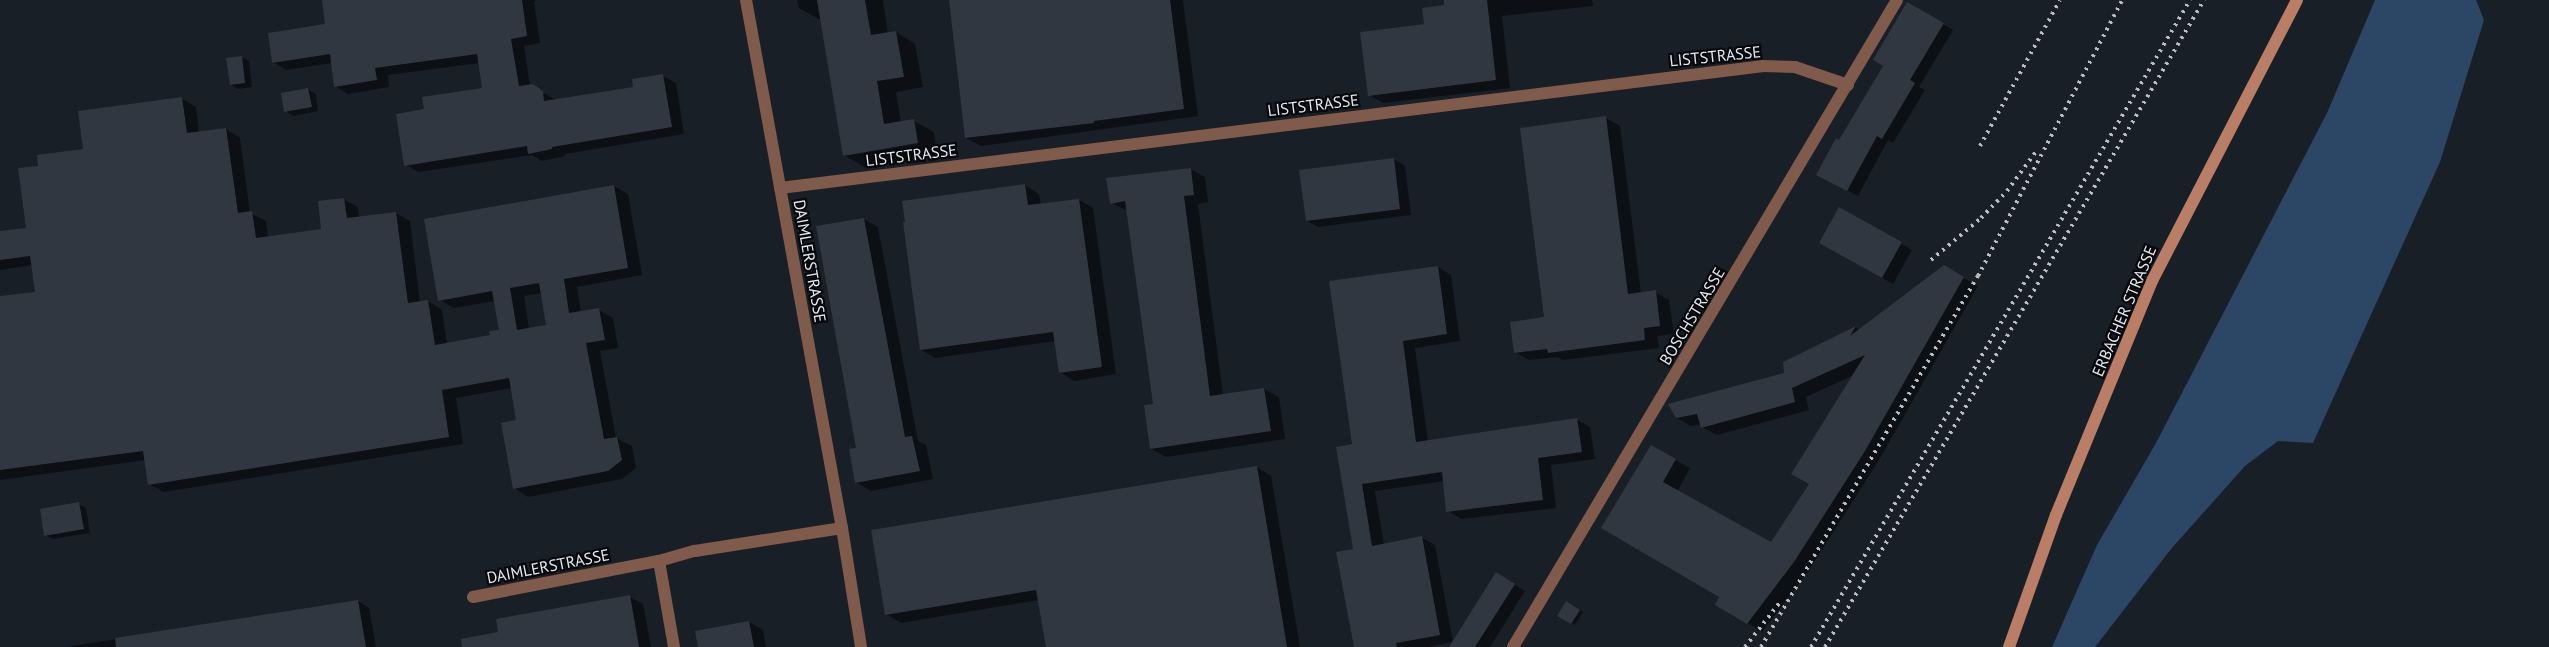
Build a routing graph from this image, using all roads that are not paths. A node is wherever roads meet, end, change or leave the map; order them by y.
1 (746, 0) edge
2 (1896, 0) edge
3 (2297, 0) edge
4 (1848, 85) junction
5 (780, 188) junction
6 (842, 528) junction
7 (659, 561) junction
8 (473, 597) dead end
9 (674, 647) edge
10 (860, 647) edge
11 (1513, 647) edge
12 (2009, 647) edge

1 - 5 street, DAIMLERSTRASSE
2 - 4 street, BOSCHSTRASSE
3 - 12 main road, ERBACHER STRASSE
4 - 5 street, LISTSTRASSE
4 - 11 street, BOSCHSTRASSE
5 - 6 street, DAIMLERSTRASSE
6 - 7 street, DAIMLERSTRASSE
6 - 10 street, DAIMLERSTRASSE
7 - 8 street, DAIMLERSTRASSE
7 - 9 street

